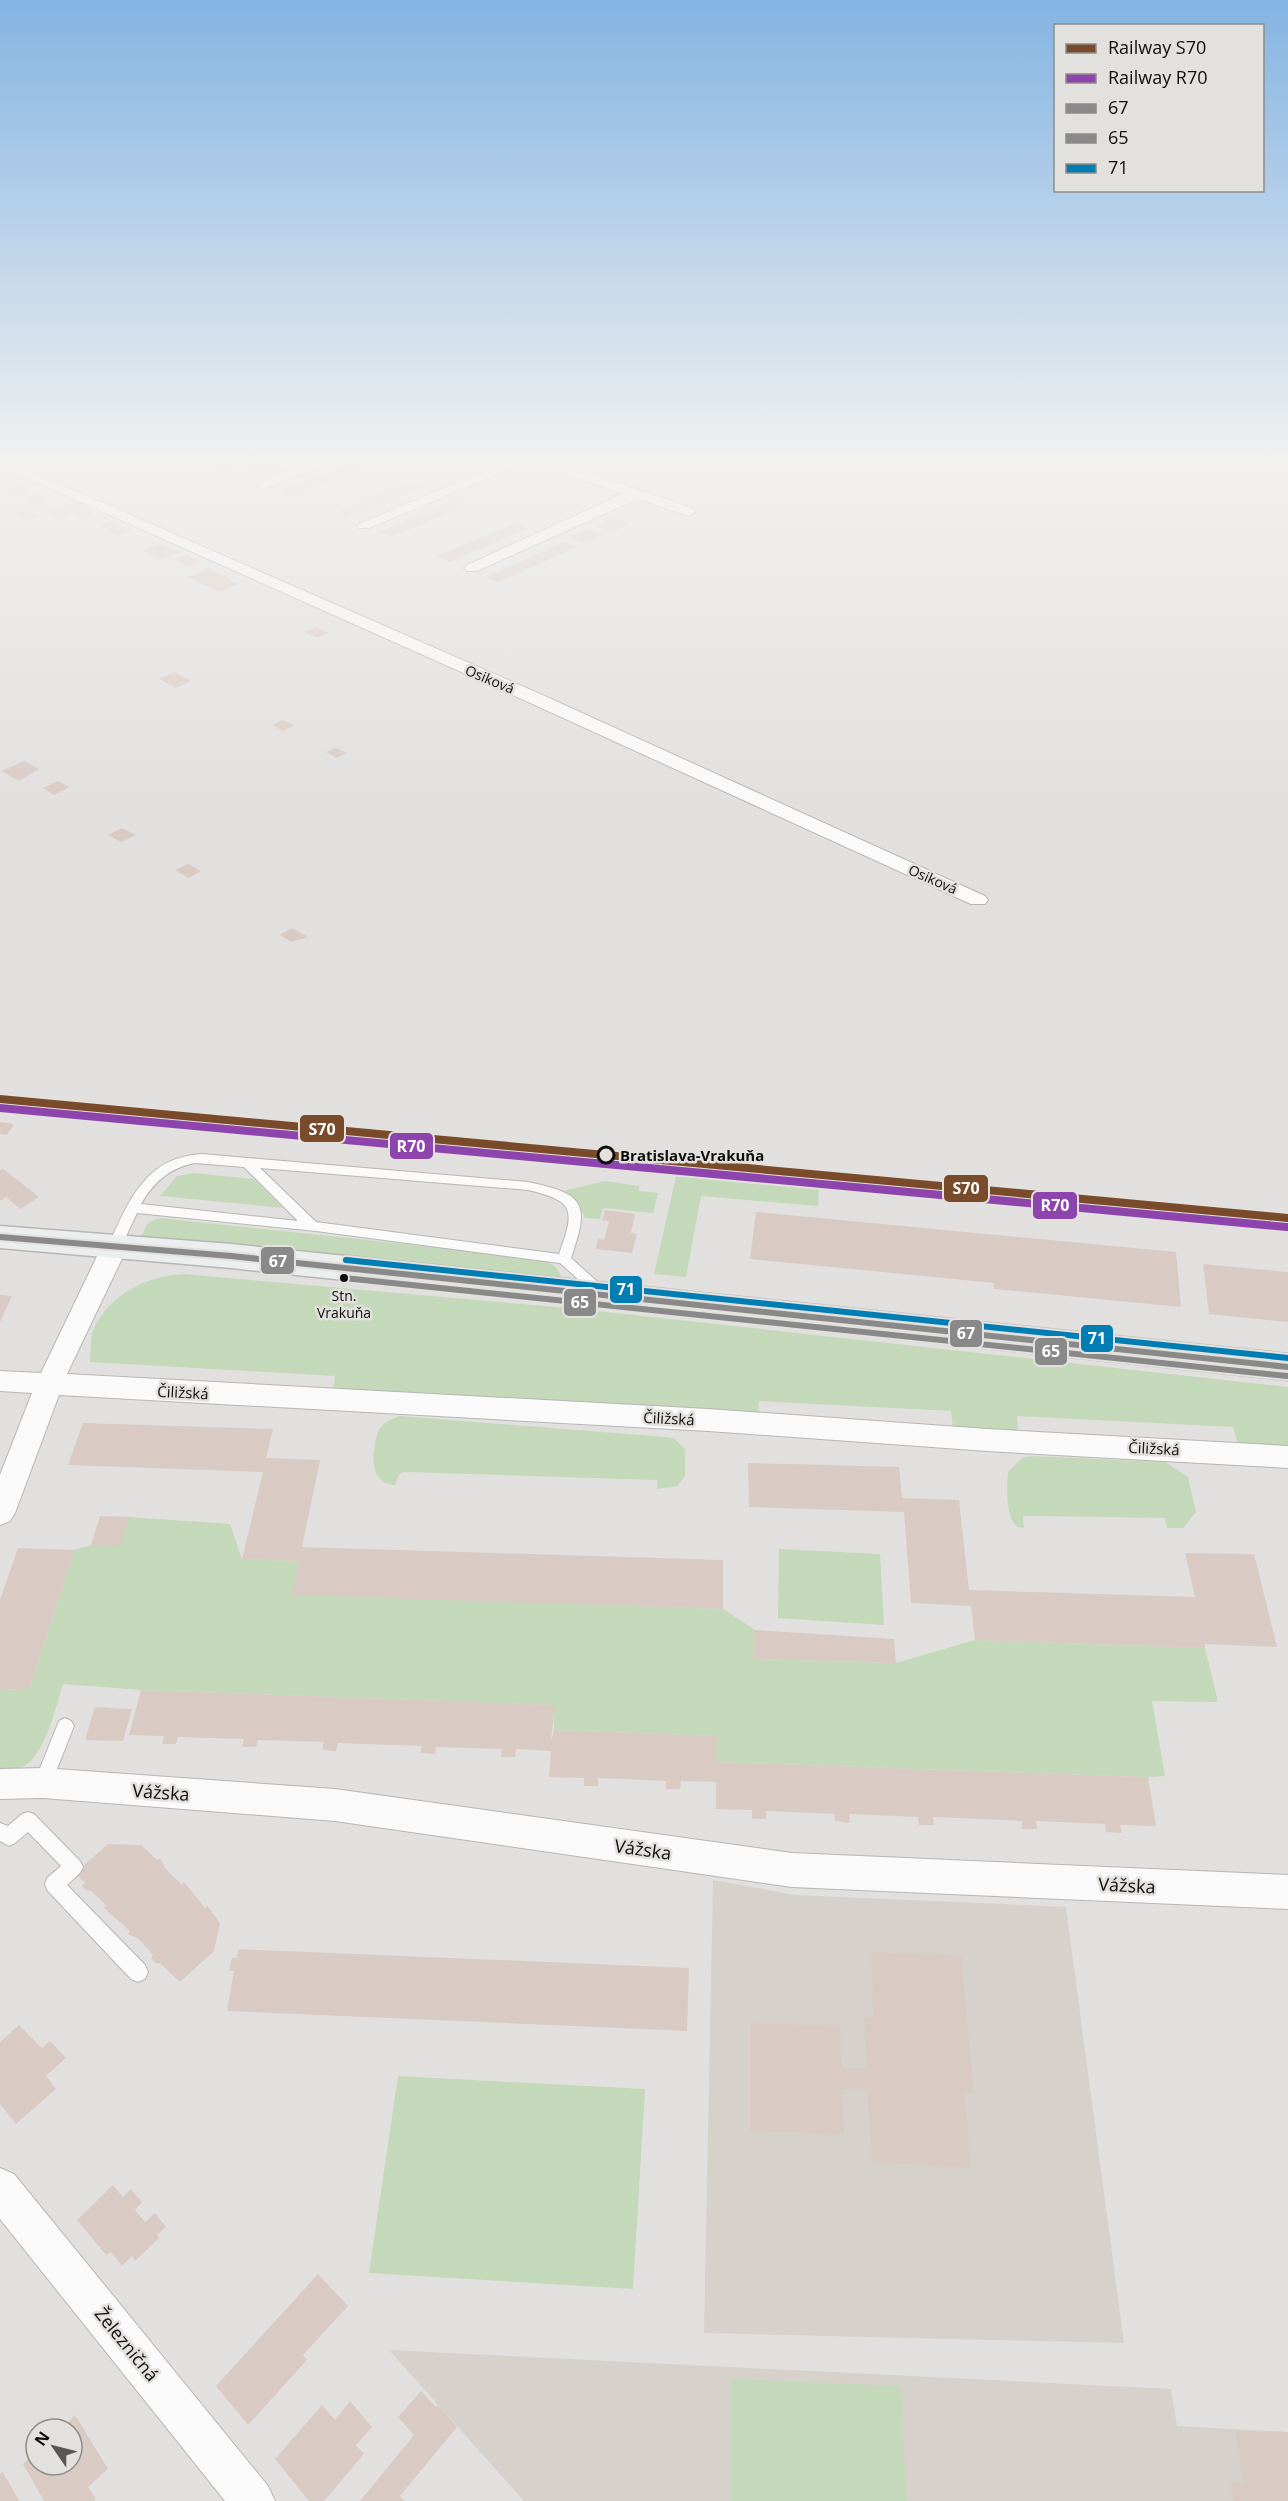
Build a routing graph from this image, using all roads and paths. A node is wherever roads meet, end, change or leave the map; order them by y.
1 (256, 575) edge
2 (978, 900) dead end
3 (247, 1163) junction
4 (132, 1208) junction
5 (312, 1226) junction
6 (0, 1237) edge
7 (115, 1246) junction
8 (564, 1259) junction
9 (608, 1297) junction
10 (1288, 1367) edge
11 (0, 1381) edge
12 (49, 1384) junction
13 (1288, 1457) edge
14 (0, 1513) edge
15 (65, 1726) dead end
16 (43, 1783) junction
17 (1, 1788) edge
18 (0, 1831) edge
19 (1288, 1892) edge
20 (138, 1972) dead end
21 (0, 2187) edge
22 (253, 2501) edge

1 - 2 street, Osiková
3 - 4 lane
3 - 5 lane
3 - 8 lane
4 - 5 lane
4 - 7 lane
5 - 8 lane
6 - 7 street
7 - 9 street
7 - 12 street
8 - 9 lane
9 - 10 street
11 - 12 street, Čiližská
12 - 13 street, Čiližská
12 - 14 street
15 - 16 lane
16 - 17 street, Vážska
16 - 19 street, Vážska
18 - 20 lane
21 - 22 street, Železničná

